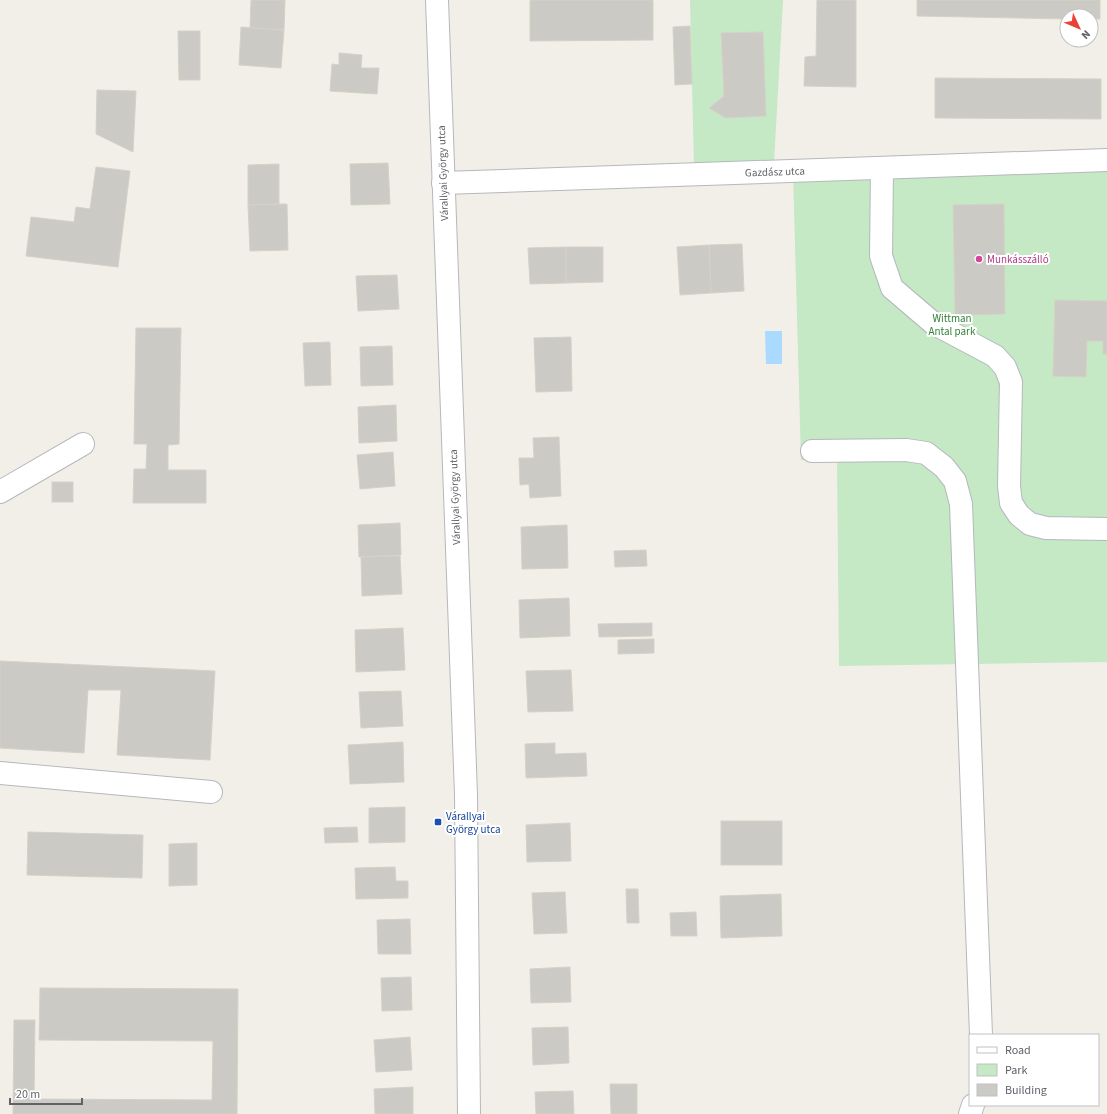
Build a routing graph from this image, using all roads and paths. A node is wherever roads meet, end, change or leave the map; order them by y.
1 (438, 0) edge
2 (1107, 160) edge
3 (882, 168) junction
4 (443, 183) junction
5 (83, 444) dead end
6 (812, 451) dead end
7 (0, 492) edge
8 (1107, 529) edge
9 (0, 773) edge
10 (211, 792) dead end
11 (981, 1034) edge
12 (469, 1114) edge

1 - 4 street, Várallyai György utca
2 - 3 street, Gazdász utca
3 - 4 street, Gazdász utca
3 - 8 street
4 - 12 street, Várallyai György utca
5 - 7 street
6 - 11 street
9 - 10 street

